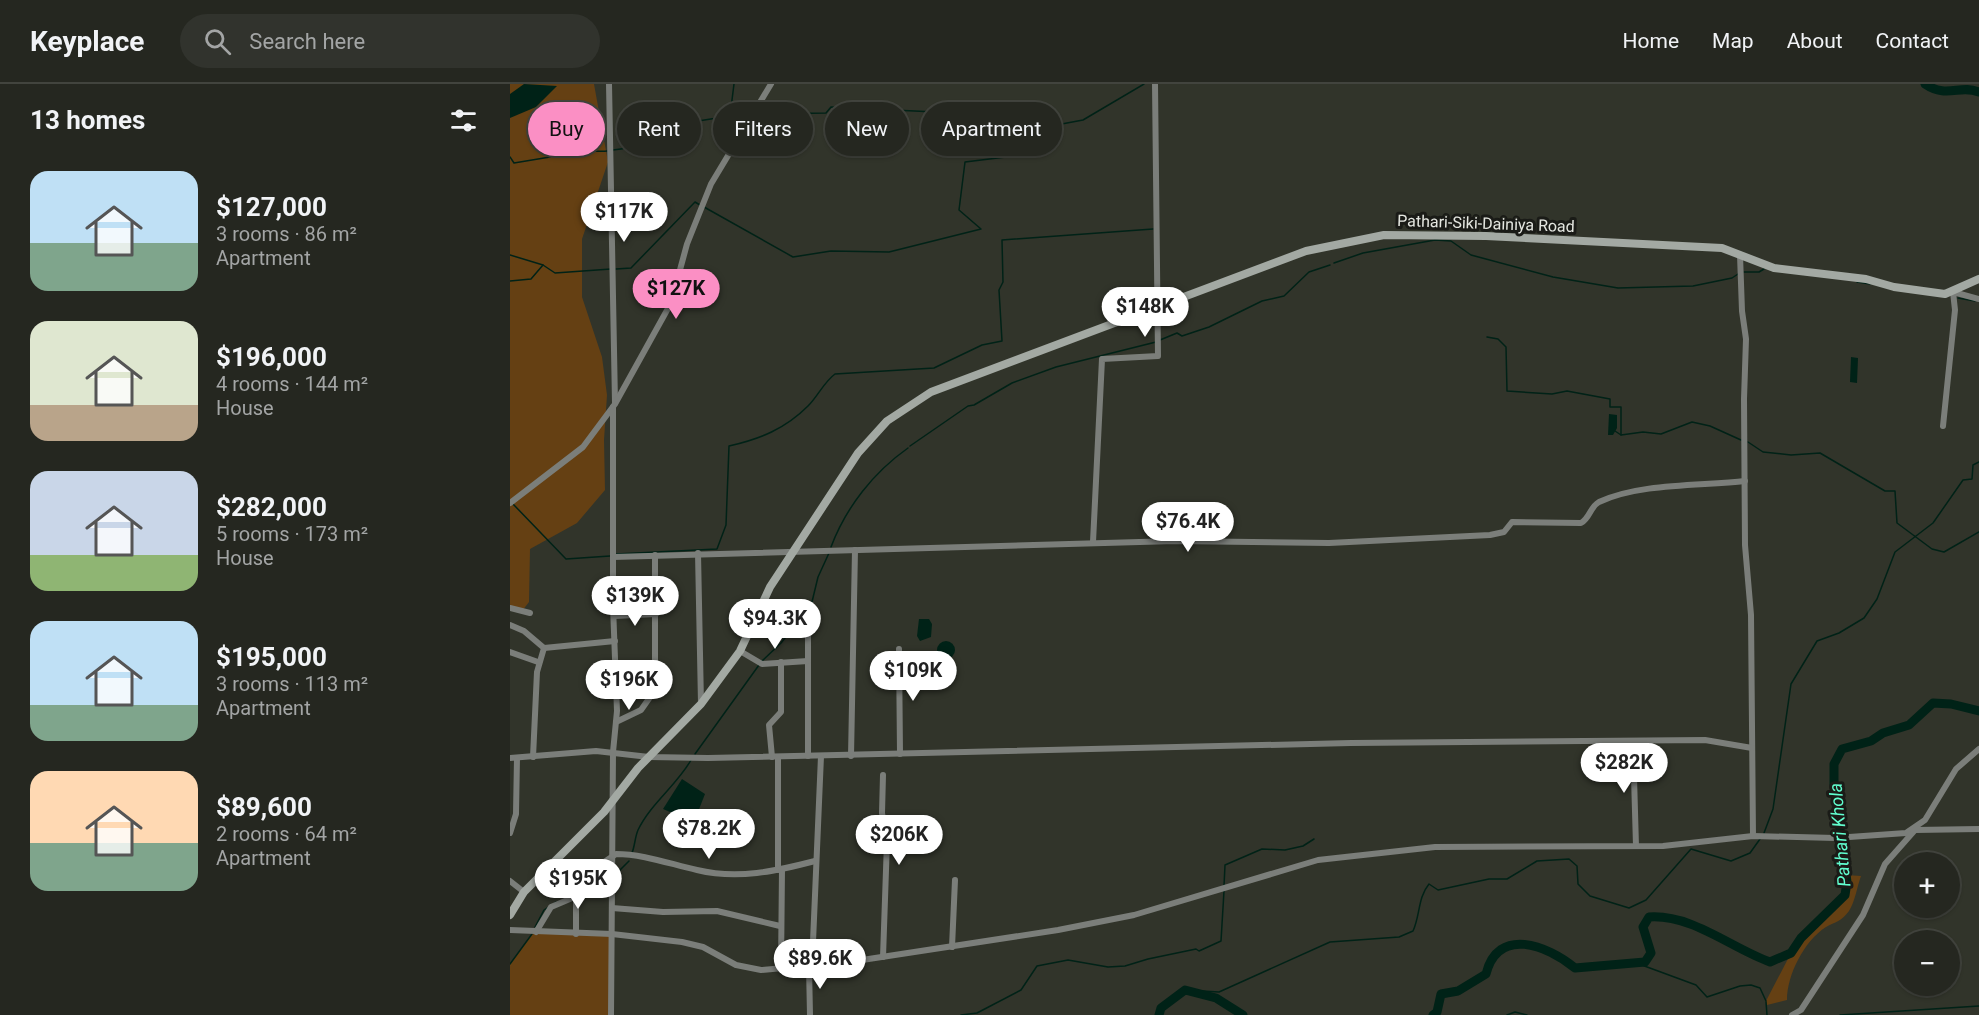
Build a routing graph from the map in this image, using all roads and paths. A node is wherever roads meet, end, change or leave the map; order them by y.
1 (609, 84) edge
2 (771, 84) edge
3 (1155, 84) edge
4 (1740, 255) junction
5 (1979, 279) edge
6 (1953, 292) junction
7 (1979, 299) edge
8 (1156, 308) junction
9 (614, 405) junction
10 (1943, 426) dead end
11 (1745, 481) junction
12 (510, 503) edge
13 (1093, 542) junction
14 (792, 550) junction
15 (855, 550) junction
16 (698, 553) junction
17 (655, 555) junction
18 (613, 557) junction
19 (510, 608) edge
20 (530, 614) dead end
21 (656, 614) junction
22 (614, 616) junction
23 (808, 621) dead end
24 (510, 625) edge
25 (615, 641) junction
26 (544, 648) junction
27 (899, 649) dead end
28 (740, 651) junction
29 (510, 652) edge
30 (808, 661) junction
31 (538, 662) junction
32 (781, 662) junction
33 (701, 704) junction
34 (616, 722) junction
35 (1633, 742) junction
36 (1752, 748) junction
37 (1979, 749) edge
38 (613, 752) junction
39 (900, 754) junction
40 (808, 756) junction
41 (820, 756) junction
42 (851, 756) junction
43 (533, 757) junction
44 (775, 757) junction
45 (514, 758) edge
46 (649, 758) junction
47 (883, 775) dead end
48 (613, 801) junction
49 (1979, 829) edge
50 (1915, 830) junction
51 (510, 833) edge
52 (1753, 837) junction
53 (1636, 846) junction
54 (612, 856) junction
55 (815, 861) junction
56 (780, 870) junction
57 (955, 880) dead end
58 (510, 881) edge
59 (612, 881) junction
60 (524, 892) junction
61 (576, 898) junction
62 (612, 908) junction
63 (510, 915) edge
64 (780, 926) junction
65 (510, 930) edge
66 (536, 932) junction
67 (576, 934) junction
68 (612, 934) junction
69 (952, 947) junction
70 (883, 957) junction
71 (810, 965) junction
72 (781, 968) junction
73 (611, 1015) edge
74 (810, 1015) edge
75 (1792, 1015) edge

1 - 9 street
2 - 9 street
3 - 8 street
4 - 6 main road, Pathari-Siki-Dainiya Road
4 - 8 main road, Pathari-Siki-Dainiya Road
4 - 11 street
5 - 6 main road, Pathari-Siki-Dainiya Road
6 - 7 street
6 - 10 street
8 - 13 street
8 - 14 main road, Pathari-Siki-Dainiya Road
9 - 12 street
9 - 18 street
11 - 13 street
11 - 36 street
13 - 15 street
14 - 15 street
14 - 16 street
14 - 28 main road, Pathari-Siki-Dainiya Road
15 - 42 street
16 - 17 street
16 - 33 street
17 - 18 street
17 - 21 street
18 - 22 street
19 - 20 street
21 - 22 street
21 - 34 street
22 - 25 street
23 - 30 street
24 - 26 street
25 - 26 street
25 - 34 street
26 - 31 street
27 - 39 street
28 - 32 street
28 - 33 main road, Pathari-Siki-Dainiya Road
29 - 31 street
30 - 32 street
30 - 40 street
31 - 43 street
32 - 44 street
33 - 46 main road, Pathari-Siki-Dainiya Road
34 - 38 street
35 - 36 street
35 - 39 street
35 - 53 street
36 - 52 street
37 - 50 street
38 - 43 street
38 - 46 street
38 - 48 street
39 - 42 street
40 - 41 street
40 - 44 street
41 - 42 street
41 - 55 street
43 - 45 street
44 - 46 street
44 - 56 street
45 - 51 street
46 - 48 main road, Pathari-Siki-Dainiya Road
47 - 70 street
48 - 54 street
48 - 60 main road, Pathari-Siki-Dainiya Road
49 - 50 street
50 - 52 street
50 - 75 street
52 - 53 street
53 - 69 street
54 - 56 street
54 - 59 street
54 - 61 street
55 - 56 street
55 - 71 street
56 - 64 street
57 - 69 street
58 - 60 street
59 - 61 street
59 - 62 street
60 - 63 main road, Pathari-Siki-Dainiya Road
61 - 66 street
61 - 67 street
62 - 64 street
62 - 68 street
64 - 72 street
65 - 66 street
66 - 67 street
67 - 68 street
68 - 72 street
68 - 73 street
69 - 70 street
70 - 71 street
71 - 72 street
71 - 74 street

